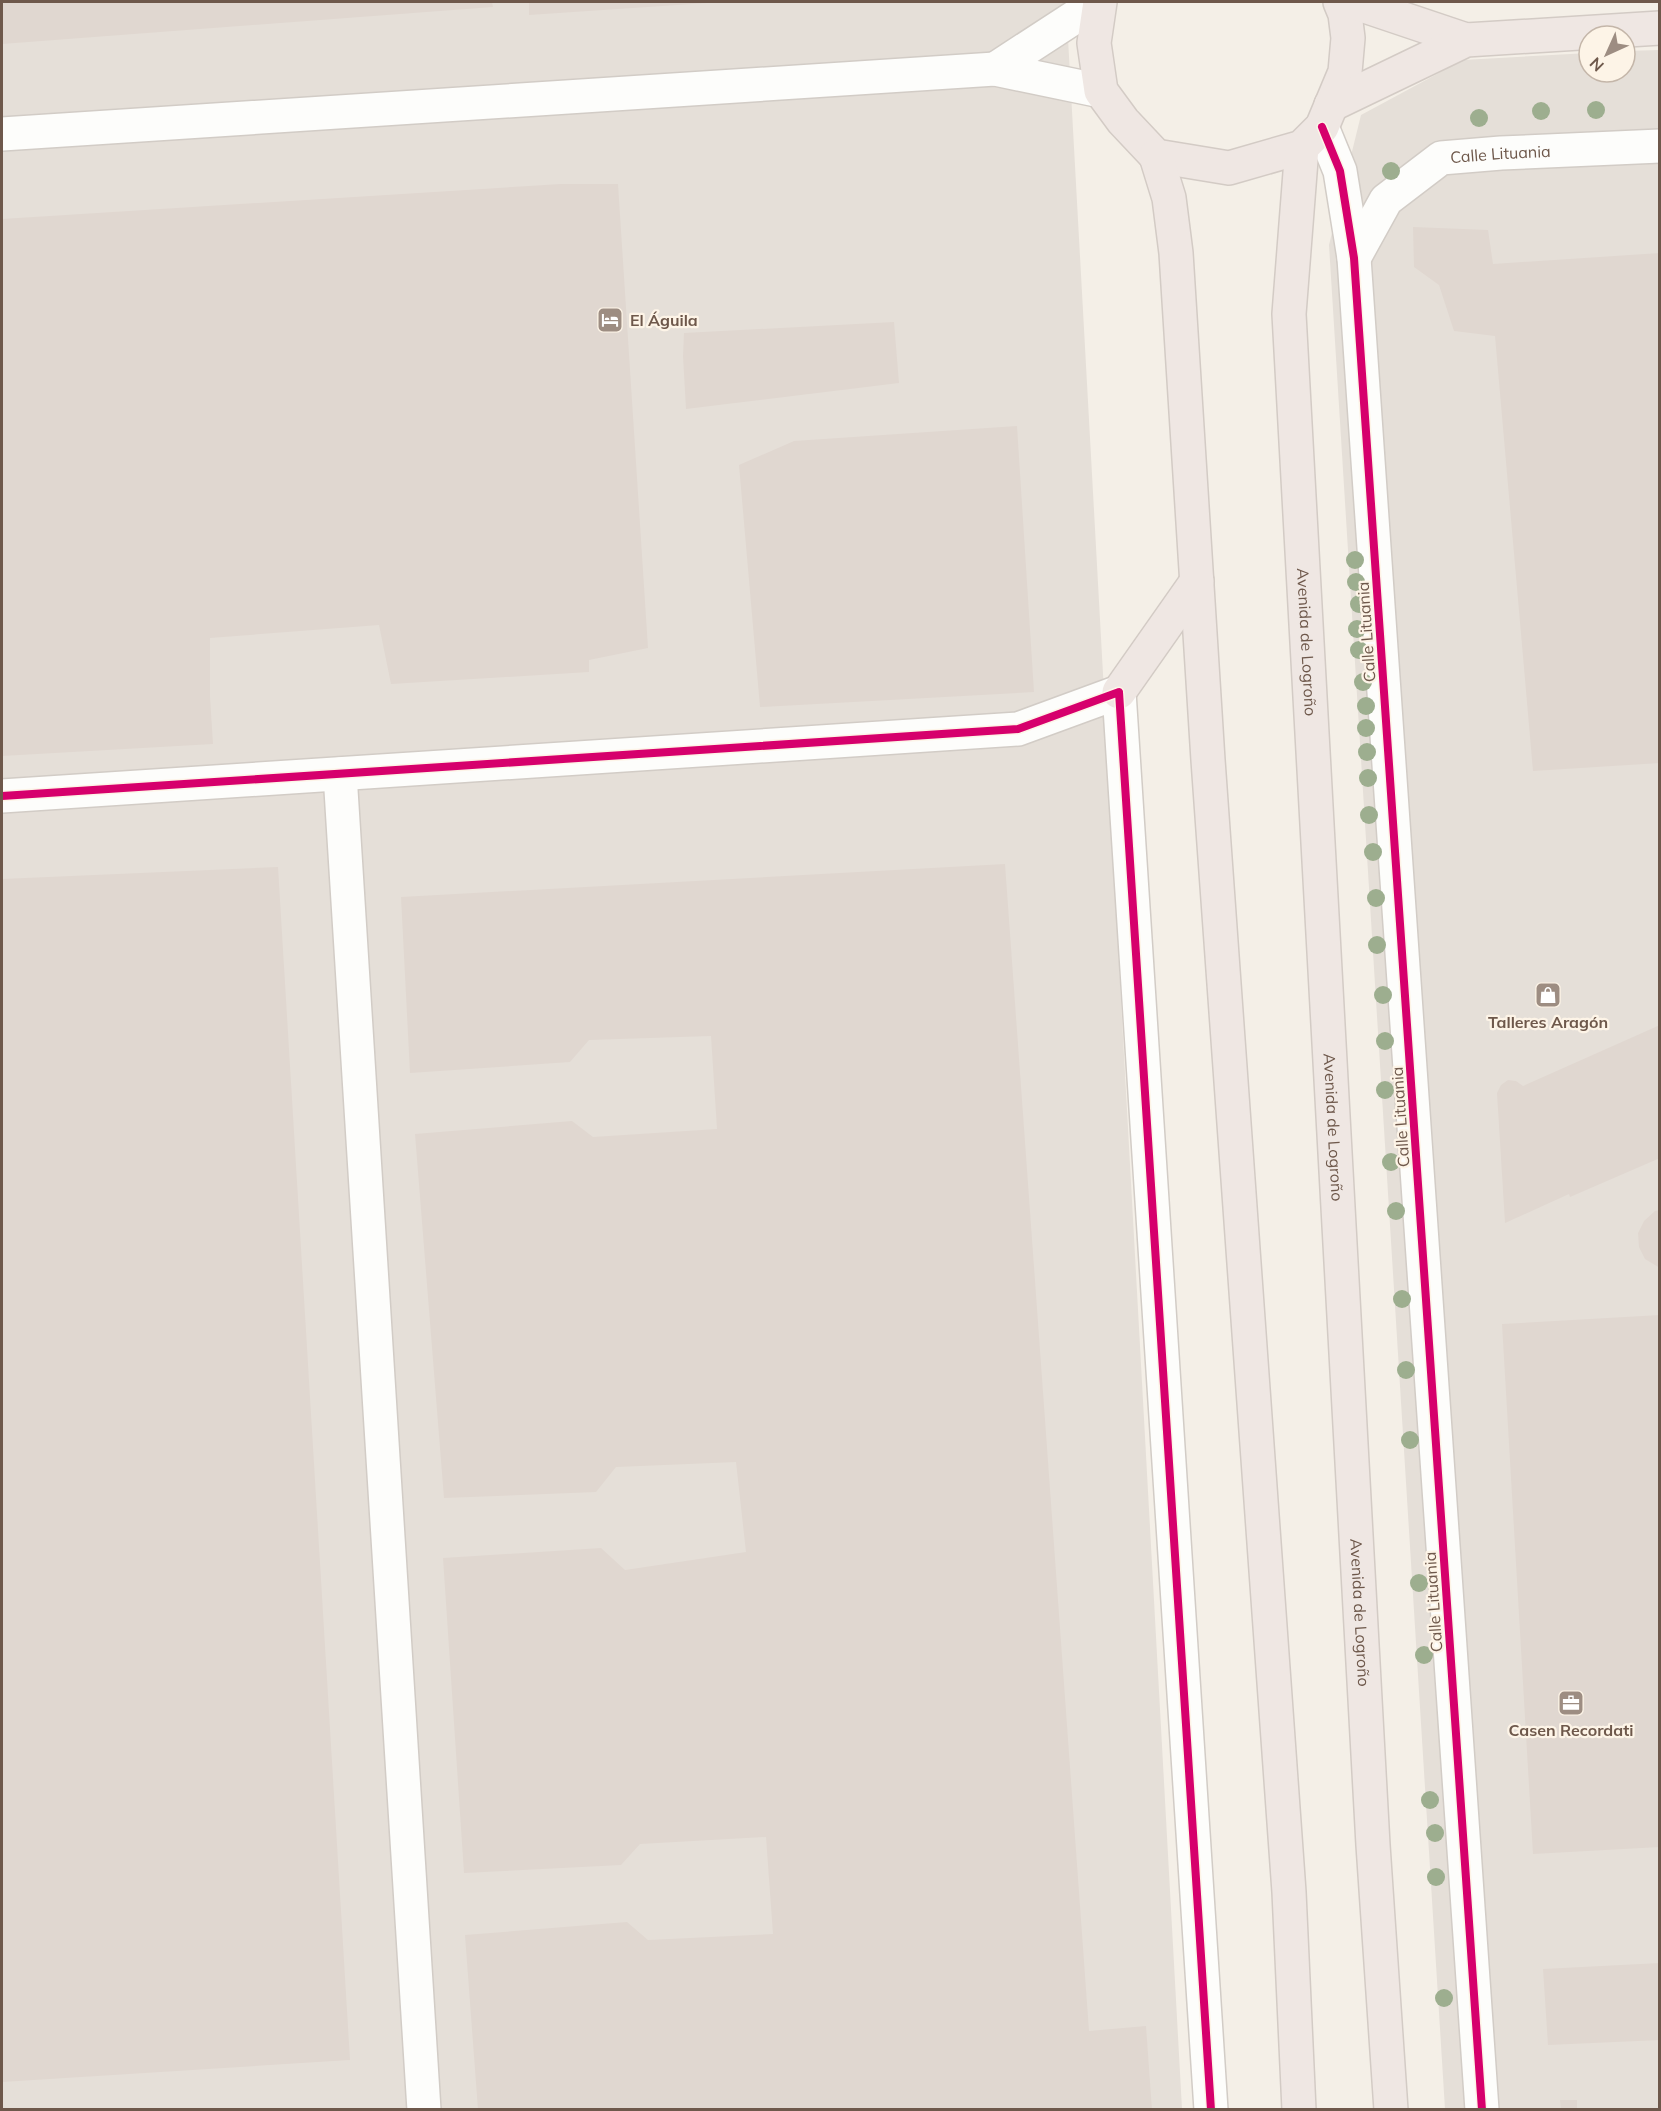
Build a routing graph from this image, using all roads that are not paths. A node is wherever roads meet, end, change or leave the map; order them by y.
1 (1099, 2) edge
2 (1340, 2) edge
3 (1353, 2) edge
4 (1659, 28) edge
5 (1466, 40) junction
6 (995, 69) junction
7 (1101, 92) junction
8 (1318, 126) junction
9 (2, 134) edge
10 (1659, 146) edge
11 (1156, 156) junction
12 (1354, 258) junction
13 (1197, 581) junction
14 (1119, 692) junction
15 (340, 774) junction
16 (2, 796) edge
17 (424, 2109) edge
18 (1211, 2109) edge
19 (1299, 2109) edge
20 (1391, 2109) edge
21 (1482, 2109) edge

1 - 6 street
1 - 7 highway
2 - 8 highway, Avenida de Logroño
3 - 5 highway
4 - 5 highway
5 - 8 highway
6 - 7 street
6 - 9 street
7 - 11 highway
8 - 11 highway
8 - 12 street, Calle Lituania
8 - 20 highway, Avenida de Logroño
10 - 12 street, Calle Lituania
11 - 13 highway
12 - 21 street, Calle Lituania
13 - 14 highway
13 - 19 highway
14 - 15 street
14 - 18 street
15 - 16 street
15 - 17 street

